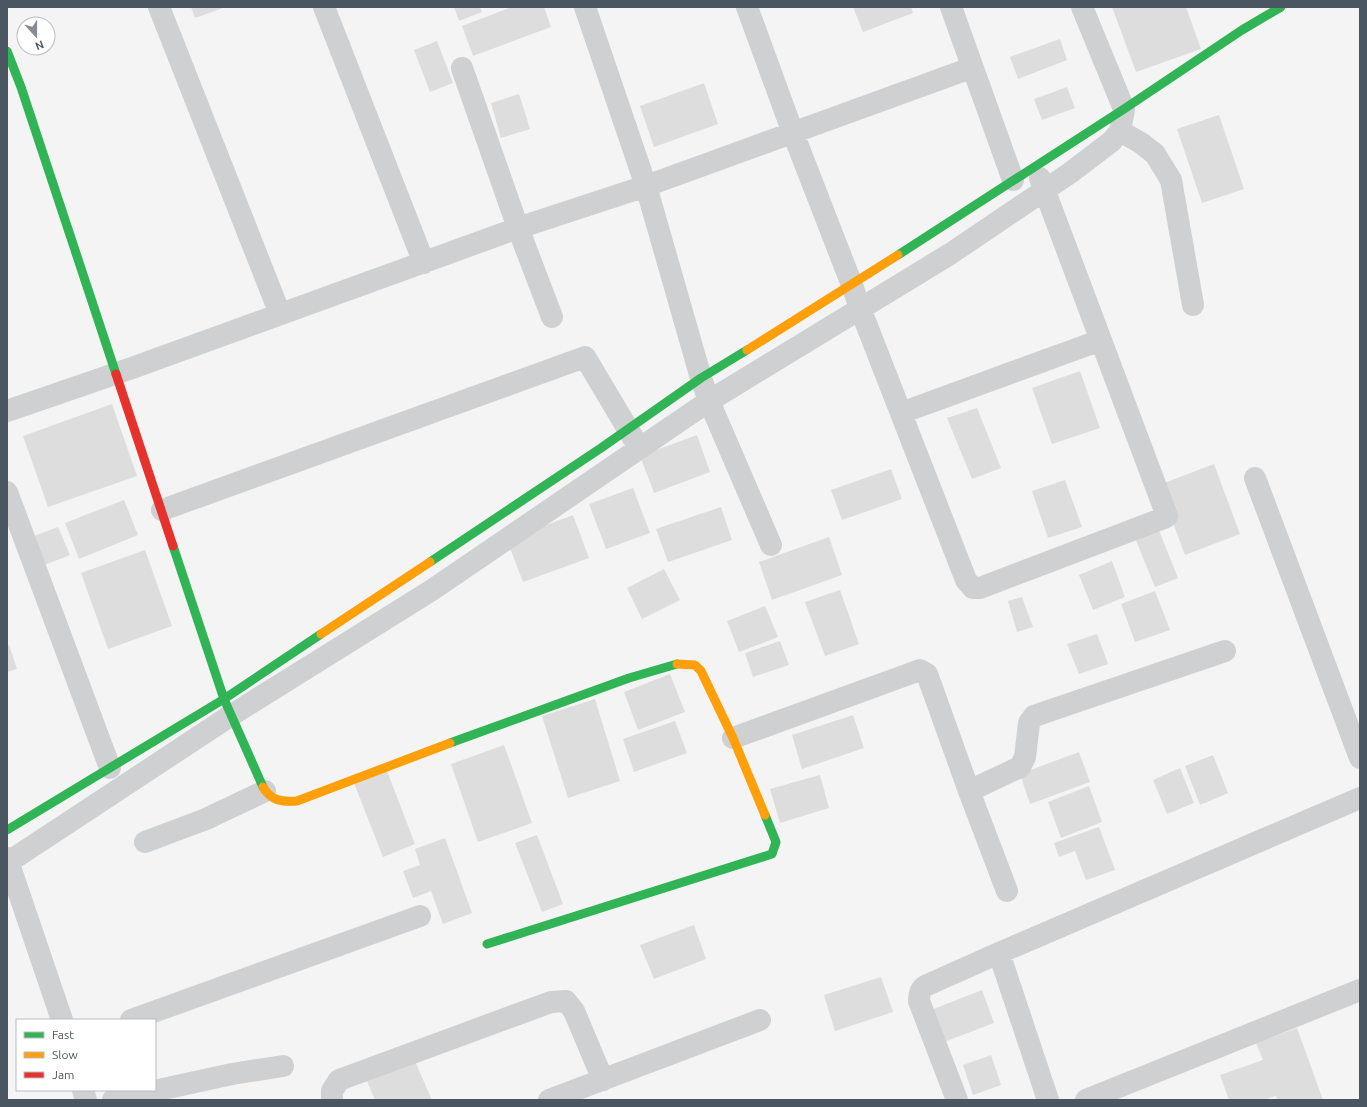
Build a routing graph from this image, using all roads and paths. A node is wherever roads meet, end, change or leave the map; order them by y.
1 (160, 7) edge
2 (324, 7) edge
3 (585, 7) edge
4 (748, 7) edge
5 (951, 7) edge
6 (1082, 7) edge
7 (1281, 7) edge
8 (7, 51) edge
9 (462, 68) dead end
10 (971, 68) junction
11 (1124, 109) junction
12 (1120, 131) junction
13 (793, 133) junction
14 (1035, 166) junction
15 (1013, 180) junction
16 (646, 186) junction
17 (1045, 191) junction
18 (518, 228) junction
19 (424, 263) junction
20 (852, 284) junction
21 (1193, 305) dead end
22 (860, 308) junction
23 (280, 314) junction
24 (552, 317) dead end
25 (1101, 340) junction
26 (117, 374) junction
27 (701, 378) junction
28 (709, 400) junction
29 (7, 411) edge
30 (901, 413) junction
31 (628, 429) junction
32 (639, 448) junction
33 (1255, 478) dead end
34 (7, 492) edge
35 (162, 510) junction
36 (771, 545) dead end
37 (1225, 651) dead end
38 (227, 707) junction
39 (733, 738) junction
40 (1360, 758) edge
41 (110, 768) junction
42 (265, 791) junction
43 (969, 791) junction
44 (1360, 798) edge
45 (7, 830) edge
46 (145, 842) dead end
47 (8, 861) edge
48 (1007, 891) dead end
49 (420, 916) dead end
50 (487, 944) dead end
51 (999, 953) junction
52 (1360, 990) edge
53 (62, 1019) edge
54 (134, 1019) edge
55 (760, 1020) dead end
56 (283, 1066) dead end
57 (604, 1080) junction
58 (154, 1091) edge
59 (156, 1091) edge
60 (113, 1100) edge
61 (332, 1100) edge
62 (549, 1100) edge
63 (957, 1100) edge
64 (1048, 1100) edge
65 (1086, 1100) edge

1 - 23 street
2 - 19 street
3 - 16 street
4 - 13 street
5 - 10 street
6 - 11 street
7 - 11 street
8 - 26 street
9 - 18 street
10 - 13 street
10 - 15 street
11 - 12 street
11 - 14 street
12 - 17 street
12 - 21 street
13 - 16 street
13 - 20 street
14 - 15 street
14 - 17 street
15 - 20 street
16 - 18 street
16 - 27 street
17 - 22 street
17 - 25 street
18 - 19 street
18 - 24 street
19 - 23 street
20 - 22 street
20 - 27 street
22 - 28 street
22 - 30 street
23 - 26 street
25 - 30 street
25 - 30 street
26 - 29 street
26 - 35 street
27 - 28 street
27 - 31 street
28 - 32 street
28 - 36 street
31 - 32 street
31 - 35 street
31 - 38 street
32 - 38 street
33 - 40 street
34 - 41 street
35 - 38 street
37 - 43 street
38 - 41 street
38 - 42 street
38 - 47 street
39 - 42 street
39 - 43 street
39 - 50 street
41 - 45 street
42 - 46 street
43 - 48 street
44 - 51 street
47 - 53 street
49 - 54 street
51 - 63 street
51 - 64 street
52 - 65 street
55 - 57 street
56 - 59 street
57 - 61 street
57 - 62 street
58 - 60 street

